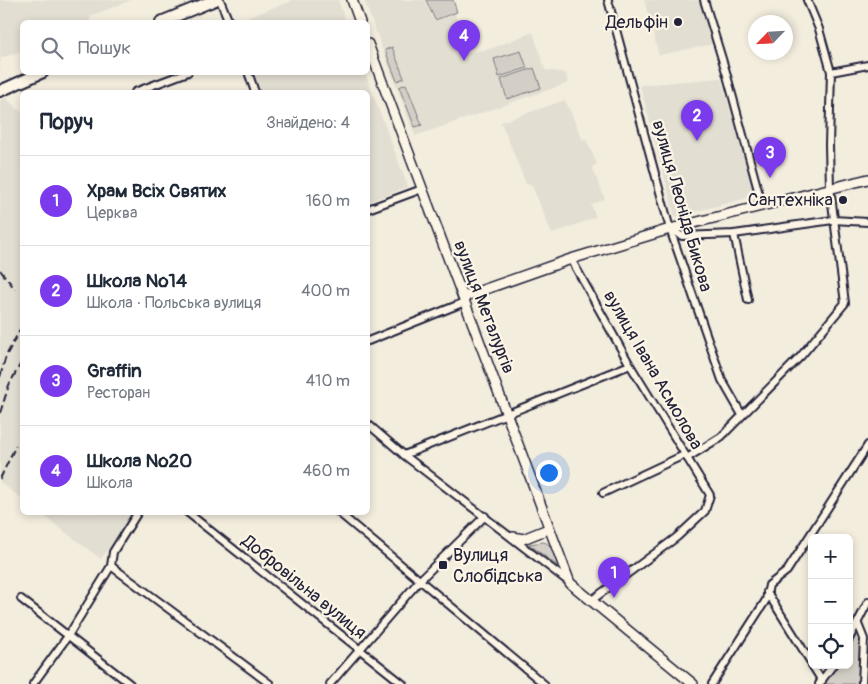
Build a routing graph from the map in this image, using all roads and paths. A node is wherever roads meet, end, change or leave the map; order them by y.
1 (215, 0) edge
2 (220, 0) edge
3 (352, 0) edge
4 (608, 0) edge
5 (704, 0) edge
6 (807, 0) edge
7 (166, 20) edge
8 (228, 20) edge
9 (359, 20) edge
10 (370, 49) edge
11 (868, 65) edge
12 (831, 72) junction
13 (36, 75) edge
14 (180, 75) edge
15 (249, 75) edge
16 (5, 89) edge
17 (141, 90) edge
18 (254, 90) edge
19 (868, 179) edge
20 (830, 188) junction
21 (422, 189) junction
22 (762, 205) junction
23 (370, 208) edge
24 (833, 220) junction
25 (868, 222) edge
26 (670, 229) junction
27 (734, 234) junction
28 (571, 258) junction
29 (464, 300) junction
30 (748, 300) dead end
31 (370, 340) edge
32 (630, 365) junction
33 (507, 414) junction
34 (742, 415) junction
35 (370, 426) edge
36 (868, 445) edge
37 (404, 454) junction
38 (686, 457) junction
39 (603, 493) dead end
40 (136, 515) edge
41 (191, 515) edge
42 (342, 515) edge
43 (485, 516) junction
44 (548, 529) junction
45 (513, 537) junction
46 (111, 566) junction
47 (420, 580) junction
48 (570, 583) junction
49 (768, 592) junction
50 (21, 599) dead end
51 (592, 600) junction
52 (868, 602) edge
53 (858, 624) junction
54 (853, 632) edge
55 (68, 636) junction
56 (358, 650) junction
57 (808, 658) edge
58 (814, 669) edge
59 (831, 669) edge
60 (820, 682) edge
61 (33, 684) edge
62 (130, 684) edge
63 (270, 684) edge
64 (330, 684) edge
65 (403, 684) edge
66 (544, 684) edge
67 (693, 684) edge
68 (712, 684) edge
69 (862, 684) edge

1 - 7 main road
2 - 8 street
3 - 9 main road
4 - 26 street, вулиця Леоніда Бикова
5 - 22 street
6 - 12 street
10 - 21 main road, вулиця Металургів
11 - 12 street
12 - 20 street
13 - 16 main road
14 - 17 street
15 - 18 street
19 - 20 main road
20 - 22 main road
20 - 24 street
21 - 23 street
21 - 29 main road, вулиця Металургів
22 - 26 main road
24 - 25 street
24 - 27 street
24 - 34 street
26 - 27 street
26 - 28 main road
26 - 34 street, вулиця Леоніда Бикова
27 - 30 street
28 - 29 main road
28 - 32 street, вулиця Івана Асмолова
29 - 31 street
29 - 33 main road, вулиця Металургів
32 - 33 street
32 - 38 street, вулиця Івана Асмолова
33 - 37 street
33 - 44 main road, вулиця Металургів
34 - 38 street
35 - 37 street
36 - 49 street
37 - 43 street
38 - 39 street
38 - 51 street, вулиця Івана Асмолова
40 - 46 street
41 - 56 street, Добровільна вулиця
42 - 47 street
43 - 45 street
43 - 47 street
44 - 45 main road
44 - 48 main road, вулиця Металургів
45 - 48 street
46 - 55 street
46 - 63 street
47 - 56 street
47 - 66 street
48 - 51 main road
49 - 57 street
49 - 68 street
50 - 55 street
51 - 67 main road
52 - 53 street
53 - 54 street
53 - 69 street
55 - 61 street
55 - 62 street
56 - 64 street
56 - 65 street, Добровільна вулиця
58 - 60 street
59 - 60 street

